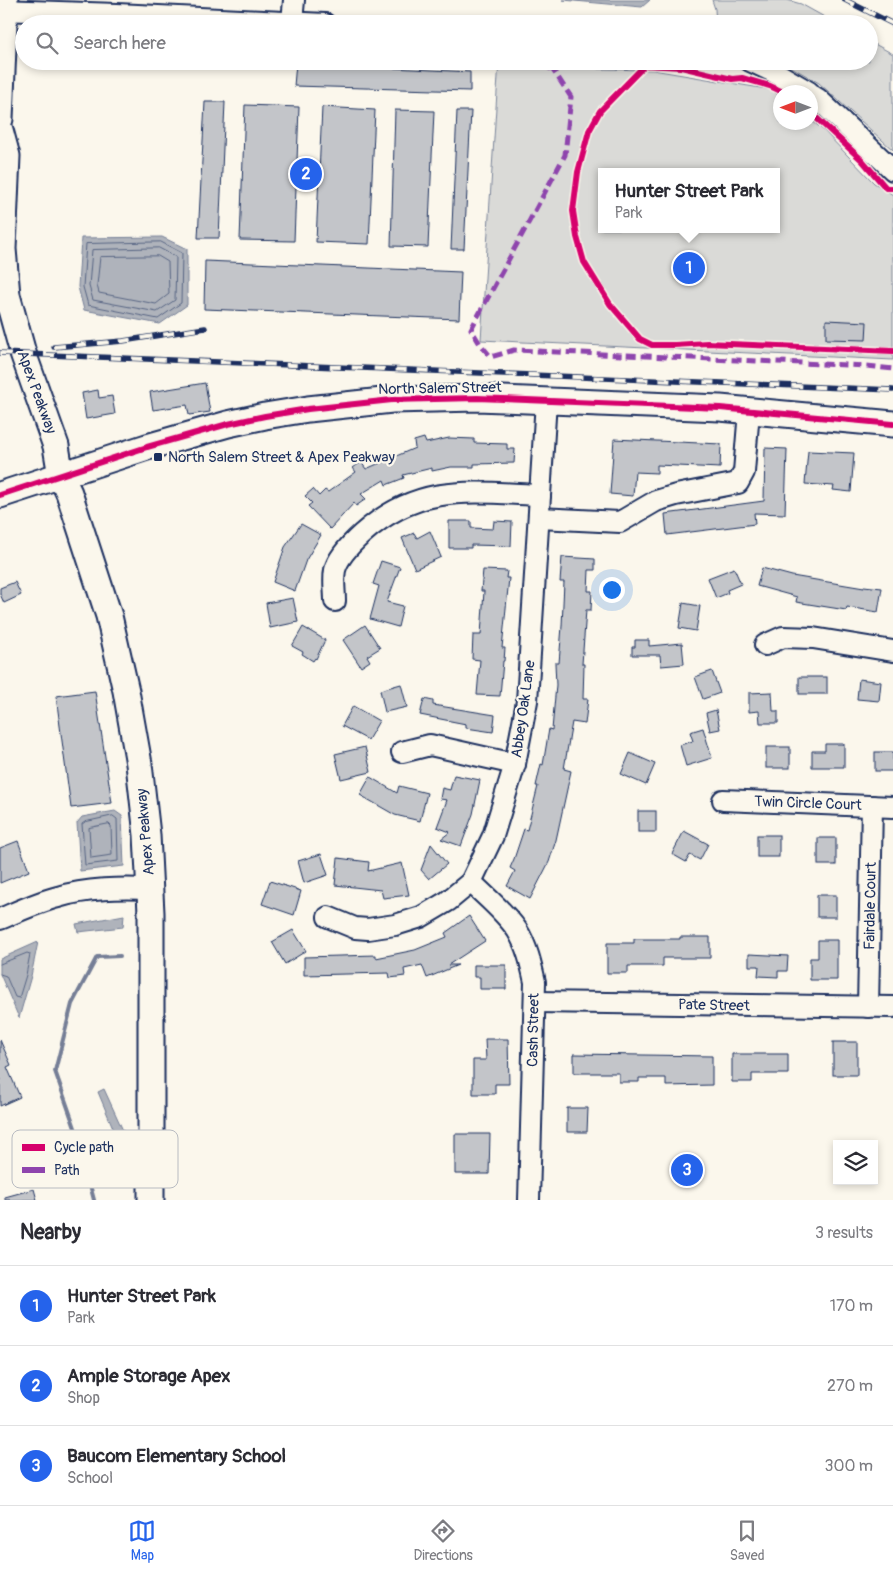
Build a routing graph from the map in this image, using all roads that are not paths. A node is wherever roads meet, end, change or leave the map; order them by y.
1 (294, 0) edge
2 (3, 7) edge
3 (124, 7) edge
4 (214, 15) edge
5 (293, 15) edge
6 (769, 70) edge
7 (797, 85) edge
8 (818, 98) edge
9 (0, 119) edge
10 (0, 130) edge
11 (893, 170) edge
12 (0, 321) edge
13 (546, 400) junction
14 (749, 411) junction
15 (893, 424) edge
16 (61, 476) junction
17 (0, 495) edge
18 (540, 496) junction
19 (539, 518) junction
20 (335, 601) dead end
21 (765, 645) dead end
22 (893, 650) edge
23 (402, 752) dead end
24 (515, 764) junction
25 (723, 800) dead end
26 (872, 806) junction
27 (893, 807) edge
28 (471, 882) junction
29 (150, 889) junction
30 (328, 917) dead end
31 (0, 919) edge
32 (535, 1002) junction
33 (868, 1007) junction
34 (893, 1008) edge
35 (151, 1130) edge
36 (529, 1200) edge

1 - 5 street
2 - 3 street
2 - 9 main road
3 - 4 street
6 - 7 street
8 - 11 street
10 - 16 main road, Apex Peakway
12 - 16 main road, Apex Peakway
13 - 14 main road, North Salem Street
13 - 16 main road, North Salem Street
13 - 18 street, Abbey Oak Lane
14 - 15 main road, North Salem Street
14 - 19 street
16 - 17 main road, North Salem Street
16 - 29 main road, Apex Peakway
18 - 19 street, Abbey Oak Lane
18 - 20 street
19 - 24 street, Abbey Oak Lane
21 - 22 street
23 - 24 street
24 - 28 street, Abbey Oak Lane
25 - 26 street, Twin Circle Court
26 - 27 street, Twin Circle Court
26 - 33 street, Fairdale Court
28 - 30 street, Abbey Oak Lane
28 - 32 street, Cash Street
29 - 31 street
29 - 35 main road, Apex Peakway
32 - 33 street, Pate Street
32 - 36 street, Cash Street
33 - 34 street, Pate Street

